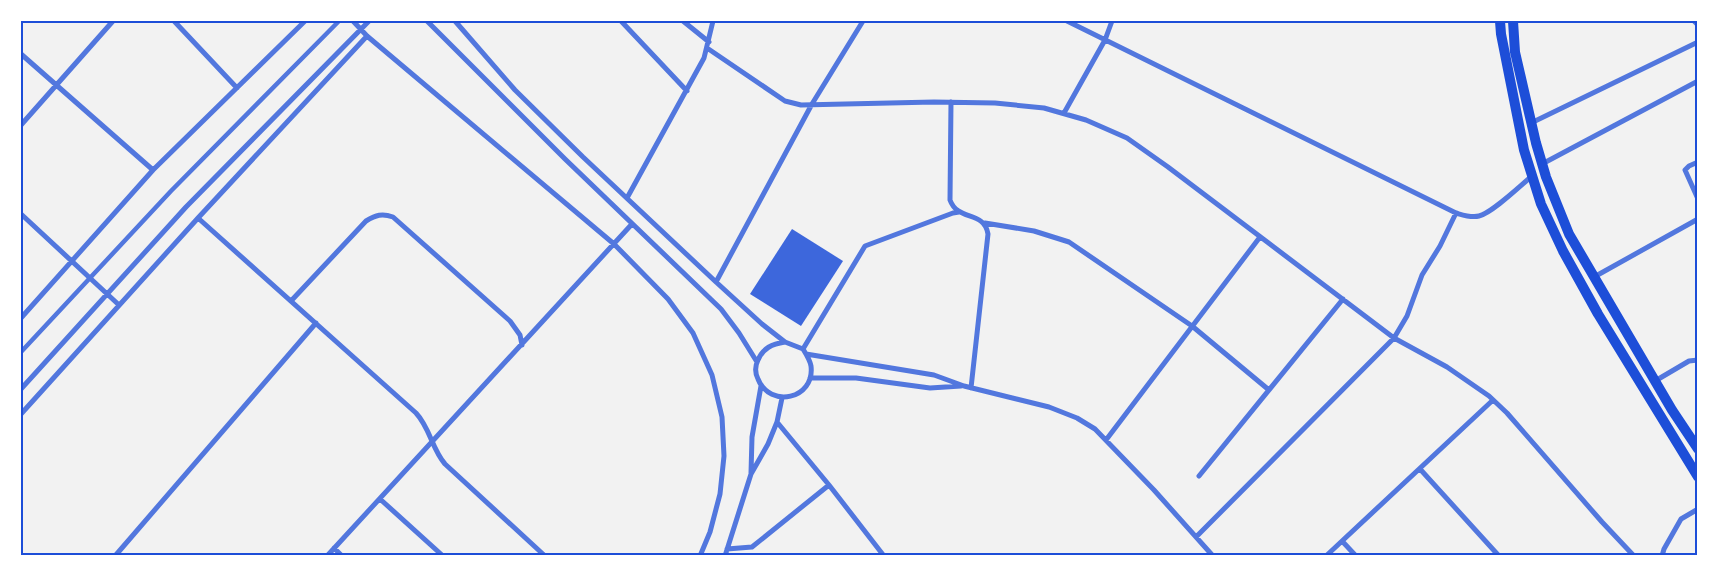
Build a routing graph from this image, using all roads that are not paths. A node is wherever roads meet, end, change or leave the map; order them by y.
1 (113, 21) edge
2 (174, 21) edge
3 (305, 21) edge
4 (338, 21) edge
5 (353, 21) edge
6 (369, 21) edge
7 (427, 21) edge
8 (455, 21) edge
9 (621, 21) edge
10 (683, 21) edge
11 (713, 21) edge
12 (864, 21) edge
13 (1067, 21) edge
14 (1112, 21) edge
15 (1500, 21) edge
16 (1513, 21) edge
17 (1694, 21) edge
18 (1698, 25) edge
19 (360, 30) junction
20 (367, 36) junction
21 (1105, 40) junction
22 (709, 42) junction
23 (1698, 42) edge
24 (707, 48) junction
25 (21, 54) edge
26 (1698, 81) edge
27 (56, 85) junction
28 (237, 88) junction
29 (687, 91) junction
30 (952, 102) junction
31 (812, 104) junction
32 (1064, 113) junction
33 (1531, 124) junction
34 (21, 125) edge
35 (1698, 162) edge
36 (1542, 164) junction
37 (153, 170) junction
38 (1532, 176) junction
39 (627, 198) junction
40 (1698, 199) edge
41 (960, 212) junction
42 (1456, 213) junction
43 (21, 214) edge
44 (198, 218) junction
45 (1698, 219) edge
46 (985, 223) junction
47 (632, 224) junction
48 (1260, 237) junction
49 (614, 244) junction
50 (73, 260) junction
51 (1594, 277) junction
52 (89, 278) junction
53 (716, 282) junction
54 (106, 295) junction
55 (1343, 299) junction
56 (291, 301) junction
57 (119, 306) junction
58 (21, 318) edge
59 (316, 323) junction
60 (1192, 326) junction
61 (1394, 338) junction
62 (785, 342) junction
63 (522, 345) junction
64 (805, 351) junction
65 (21, 352) edge
66 (1698, 360) edge
67 (757, 362) junction
68 (810, 378) junction
69 (1655, 381) junction
70 (761, 386) junction
71 (964, 386) junction
72 (972, 388) junction
73 (21, 389) edge
74 (1268, 390) junction
75 (782, 398) junction
76 (1493, 400) junction
77 (21, 414) edge
78 (777, 422) junction
79 (1106, 440) junction
80 (432, 443) junction
81 (1698, 449) edge
82 (1420, 469) junction
83 (752, 474) junction
84 (1199, 476) dead end
85 (1698, 477) edge
86 (829, 484) junction
87 (380, 499) junction
88 (1698, 509) edge
89 (1196, 537) junction
90 (1342, 541) junction
91 (334, 548) junction
92 (727, 549) junction
93 (115, 556) edge
94 (327, 556) edge
95 (342, 556) edge
96 (443, 556) edge
97 (546, 556) edge
98 (700, 556) edge
99 (725, 556) edge
100 (884, 556) edge
101 (1213, 556) edge
102 (1326, 556) edge
103 (1356, 556) edge
104 (1500, 556) edge
105 (1634, 556) edge
106 (1662, 556) edge

1 - 27 street
2 - 28 street
3 - 28 street
4 - 52 street
5 - 19 street
6 - 19 street
7 - 47 street
8 - 39 street
9 - 29 street
10 - 22 street
11 - 22 street
12 - 31 street
13 - 21 street
14 - 21 street
15 - 38 main road
16 - 33 main road
17 - 18 street
19 - 20 street
19 - 54 street
20 - 44 street
20 - 49 street
21 - 32 street
21 - 42 street
22 - 24 street
23 - 33 street
24 - 29 street
24 - 31 street
25 - 27 street
26 - 36 street
27 - 34 street
27 - 37 street
28 - 37 street
29 - 39 street
30 - 31 street
30 - 32 street
30 - 41 street
31 - 53 street
32 - 48 street
33 - 36 main road
35 - 40 street
36 - 51 main road
37 - 50 street
38 - 42 street
38 - 85 main road
39 - 53 street
41 - 46 street
41 - 64 street
42 - 61 street
43 - 50 street
44 - 56 street
44 - 57 street
45 - 51 street
46 - 60 street
46 - 72 street
47 - 49 street
47 - 67 street
48 - 55 street
48 - 60 street
49 - 63 street
49 - 98 street
50 - 52 street
50 - 58 street
51 - 69 main road
52 - 54 street
52 - 65 street
53 - 62 street
54 - 57 street
54 - 73 street
55 - 61 street
55 - 74 street
56 - 59 street
56 - 63 street
57 - 77 street
59 - 80 street
59 - 93 street
60 - 74 street
60 - 79 street
61 - 76 street
61 - 89 street
62 - 64 street
62 - 67 street
63 - 80 street
64 - 68 street
64 - 71 street
66 - 69 street
67 - 70 street
68 - 71 street
68 - 75 street
69 - 81 main road
70 - 75 street
70 - 83 street
71 - 72 street
72 - 79 street
74 - 84 street
75 - 78 street
76 - 82 street
76 - 105 street
78 - 83 street
78 - 86 street
79 - 89 street
80 - 87 street
80 - 97 street
82 - 90 street
82 - 104 street
83 - 92 street
86 - 92 street
86 - 100 street
87 - 91 street
87 - 96 street
88 - 106 street
89 - 101 street
90 - 102 street
90 - 103 street
91 - 94 street
91 - 95 street
92 - 99 street

